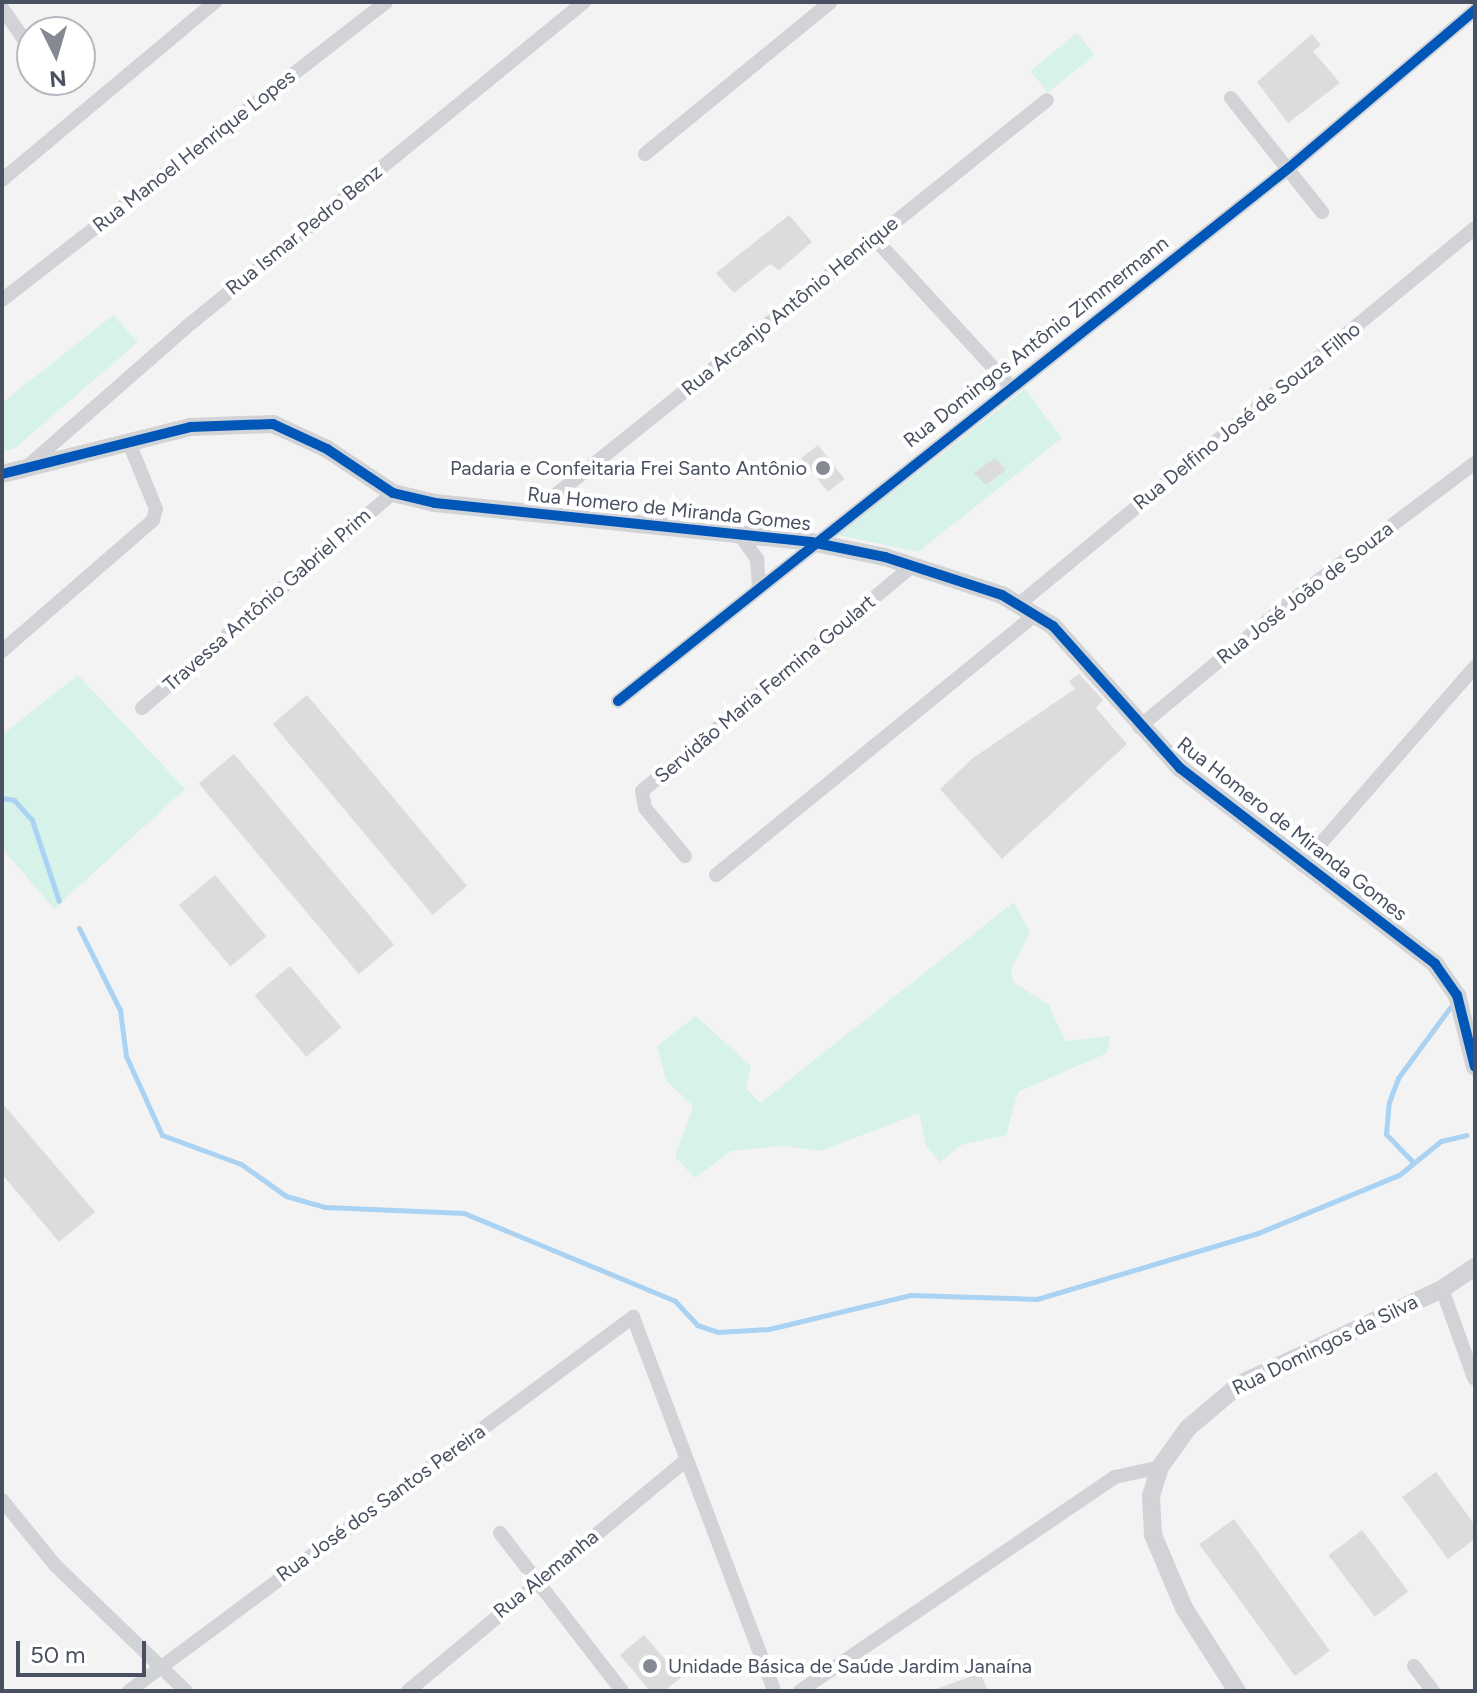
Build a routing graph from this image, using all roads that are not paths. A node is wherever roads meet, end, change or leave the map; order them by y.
1 (215, 2) edge
2 (386, 2) edge
3 (584, 2) edge
4 (831, 2) edge
5 (2, 8) edge
6 (1475, 10) edge
7 (16, 28) edge
8 (1231, 98) dead end
9 (1047, 100) dead end
10 (645, 154) dead end
11 (1290, 167) junction
12 (2, 180) edge
13 (1322, 212) dead end
14 (1475, 228) edge
15 (875, 239) junction
16 (2, 300) edge
17 (1010, 386) junction
18 (129, 443) junction
19 (1475, 463) edge
20 (30, 464) junction
21 (2, 474) edge
22 (393, 493) junction
23 (533, 513) junction
24 (739, 534) junction
25 (811, 542) junction
26 (913, 565) junction
27 (759, 585) junction
28 (1019, 604) junction
29 (1036, 614) junction
30 (2, 651) edge
31 (1475, 667) edge
32 (618, 701) dead end
33 (142, 708) dead end
34 (1139, 727) junction
35 (685, 856) dead end
36 (1302, 865) junction
37 (716, 875) dead end
38 (1475, 1067) edge
39 (1475, 1267) edge
40 (1442, 1289) junction
41 (1474, 1378) edge
42 (686, 1460) junction
43 (1160, 1467) junction
44 (2, 1500) edge
45 (500, 1533) dead end
46 (537, 1579) junction
47 (163, 1663) junction
48 (1414, 1666) dead end
49 (129, 1691) edge
50 (186, 1691) edge
51 (408, 1691) edge
52 (622, 1691) edge
53 (774, 1691) edge
54 (800, 1691) edge
55 (1237, 1691) edge
56 (1433, 1691) edge

1 - 12 street
2 - 16 street, Rua Manoel Henrique Lopes
3 - 20 street, Rua Ismar Pedro Benz
4 - 10 street
5 - 7 street
6 - 11 street, Rua Domingos Antônio Zimmermann
8 - 11 street
9 - 15 street, Rua Arcanjo Antônio Henrique
11 - 13 street
11 - 17 street, Rua Domingos Antônio Zimmermann
14 - 28 street, Rua Delfino José de Souza Filho
15 - 17 street
15 - 23 street, Rua Arcanjo Antônio Henrique
17 - 25 street, Rua Domingos Antônio Zimmermann
18 - 20 street, Rua Homero de Miranda Gomes
18 - 22 street, Rua Homero de Miranda Gomes
18 - 30 street
19 - 34 street, Rua José João de Souza
20 - 21 street, Rua Homero de Miranda Gomes
22 - 23 street, Rua Homero de Miranda Gomes
22 - 33 street, Travessa Antônio Gabriel Prim
23 - 24 street, Rua Homero de Miranda Gomes
24 - 25 street, Rua Homero de Miranda Gomes
24 - 27 street
25 - 26 street, Rua Homero de Miranda Gomes
25 - 27 street, Rua Domingos Antônio Zimmermann
26 - 28 street, Rua Homero de Miranda Gomes
26 - 35 street, Servidão Maria Fermina Goulart
27 - 32 street, Rua Domingos Antônio Zimmermann
28 - 29 street, Rua Homero de Miranda Gomes
29 - 34 street, Rua Homero de Miranda Gomes
29 - 37 street
31 - 36 street
34 - 36 street, Rua Homero de Miranda Gomes
36 - 38 street, Rua Homero de Miranda Gomes
39 - 40 street, Rua Domingos da Silva
40 - 41 street
40 - 43 street, Rua Domingos da Silva
42 - 46 street, Rua Alemanha
42 - 47 street, Rua José dos Santos Pereira
42 - 53 street
43 - 54 street
43 - 55 street, Rua Domingos da Silva
44 - 47 street
45 - 46 street
46 - 51 street, Rua Alemanha
46 - 52 street
47 - 49 street, Rua José dos Santos Pereira
47 - 50 street
48 - 56 street

